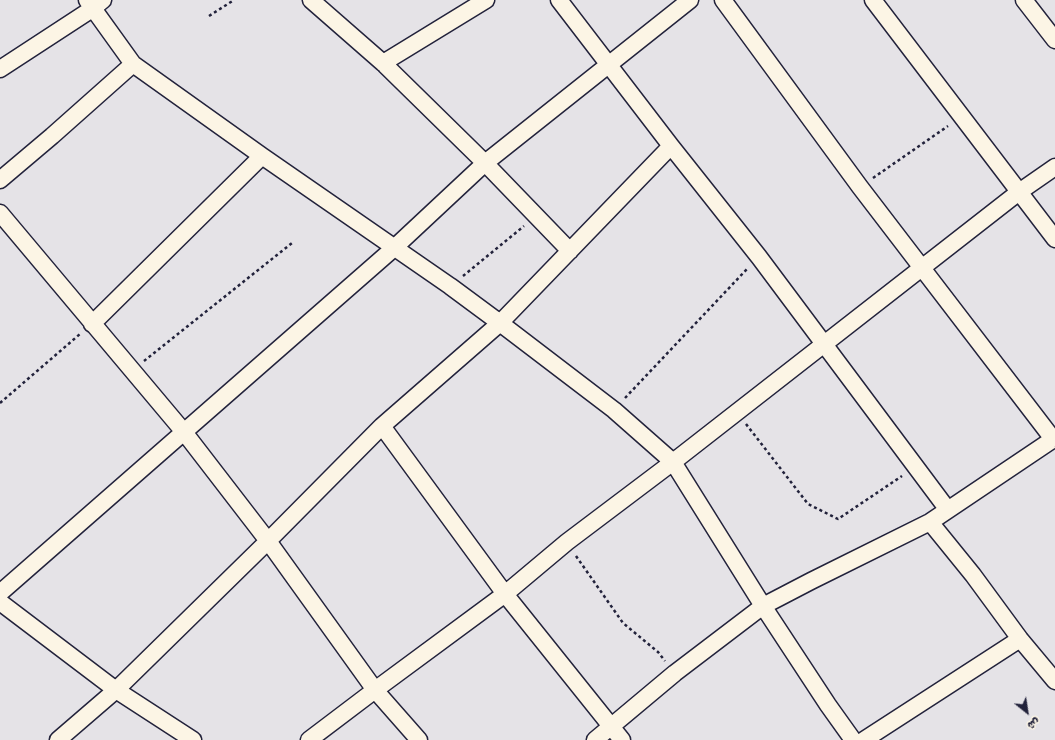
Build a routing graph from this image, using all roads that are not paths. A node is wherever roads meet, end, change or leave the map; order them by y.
1 (311, 0) edge
2 (486, 0) edge
3 (559, 0) edge
4 (690, 0) edge
5 (723, 0) edge
6 (873, 0) edge
7 (1024, 0) edge
8 (94, 3) edge
9 (1055, 40) edge
10 (383, 63) junction
11 (133, 64) junction
12 (609, 64) junction
13 (1, 66) edge
14 (671, 146) junction
15 (262, 156) junction
16 (485, 163) junction
17 (1055, 167) edge
18 (0, 180) edge
19 (1019, 192) junction
20 (0, 213) edge
21 (1055, 240) edge
22 (394, 248) junction
23 (570, 252) junction
24 (922, 268) junction
25 (500, 323) junction
26 (92, 324) junction
27 (824, 344) junction
28 (382, 426) junction
29 (184, 432) junction
30 (1054, 438) edge
31 (673, 462) junction
32 (948, 510) junction
33 (930, 522) junction
34 (268, 541) junction
35 (0, 593) edge
36 (505, 594) junction
37 (0, 602) edge
38 (763, 606) junction
39 (1020, 639) junction
40 (1055, 680) edge
41 (116, 690) junction
42 (375, 690) junction
43 (611, 726) junction
44 (58, 740) edge
45 (193, 740) edge
46 (309, 740) edge
47 (419, 740) edge
48 (595, 740) edge
49 (622, 740) edge
50 (853, 740) edge
51 (864, 740) edge

1 - 10 street
2 - 10 street
3 - 12 street
4 - 12 street
5 - 24 street
6 - 19 street
7 - 9 street
8 - 11 street
8 - 13 street
10 - 16 street
11 - 15 street
11 - 18 street
12 - 14 street
12 - 16 street
14 - 23 street
14 - 27 street
15 - 22 street
15 - 26 street
16 - 22 street
16 - 23 street
17 - 19 street
19 - 21 street
19 - 24 street
20 - 26 street
22 - 25 street
22 - 29 street
23 - 25 street
24 - 27 street
24 - 30 street
25 - 28 street
25 - 31 street
26 - 29 street
27 - 31 street
27 - 32 street
28 - 34 street
28 - 36 street
29 - 34 street
29 - 35 street
30 - 32 street
31 - 36 street
31 - 38 street
32 - 33 street
33 - 38 street
33 - 39 street
34 - 41 street
34 - 42 street
36 - 42 street
36 - 43 street
37 - 41 street
38 - 43 street
38 - 50 street
39 - 40 street
39 - 51 street
41 - 44 street
41 - 45 street
42 - 46 street
42 - 47 street
43 - 48 street
43 - 49 street

